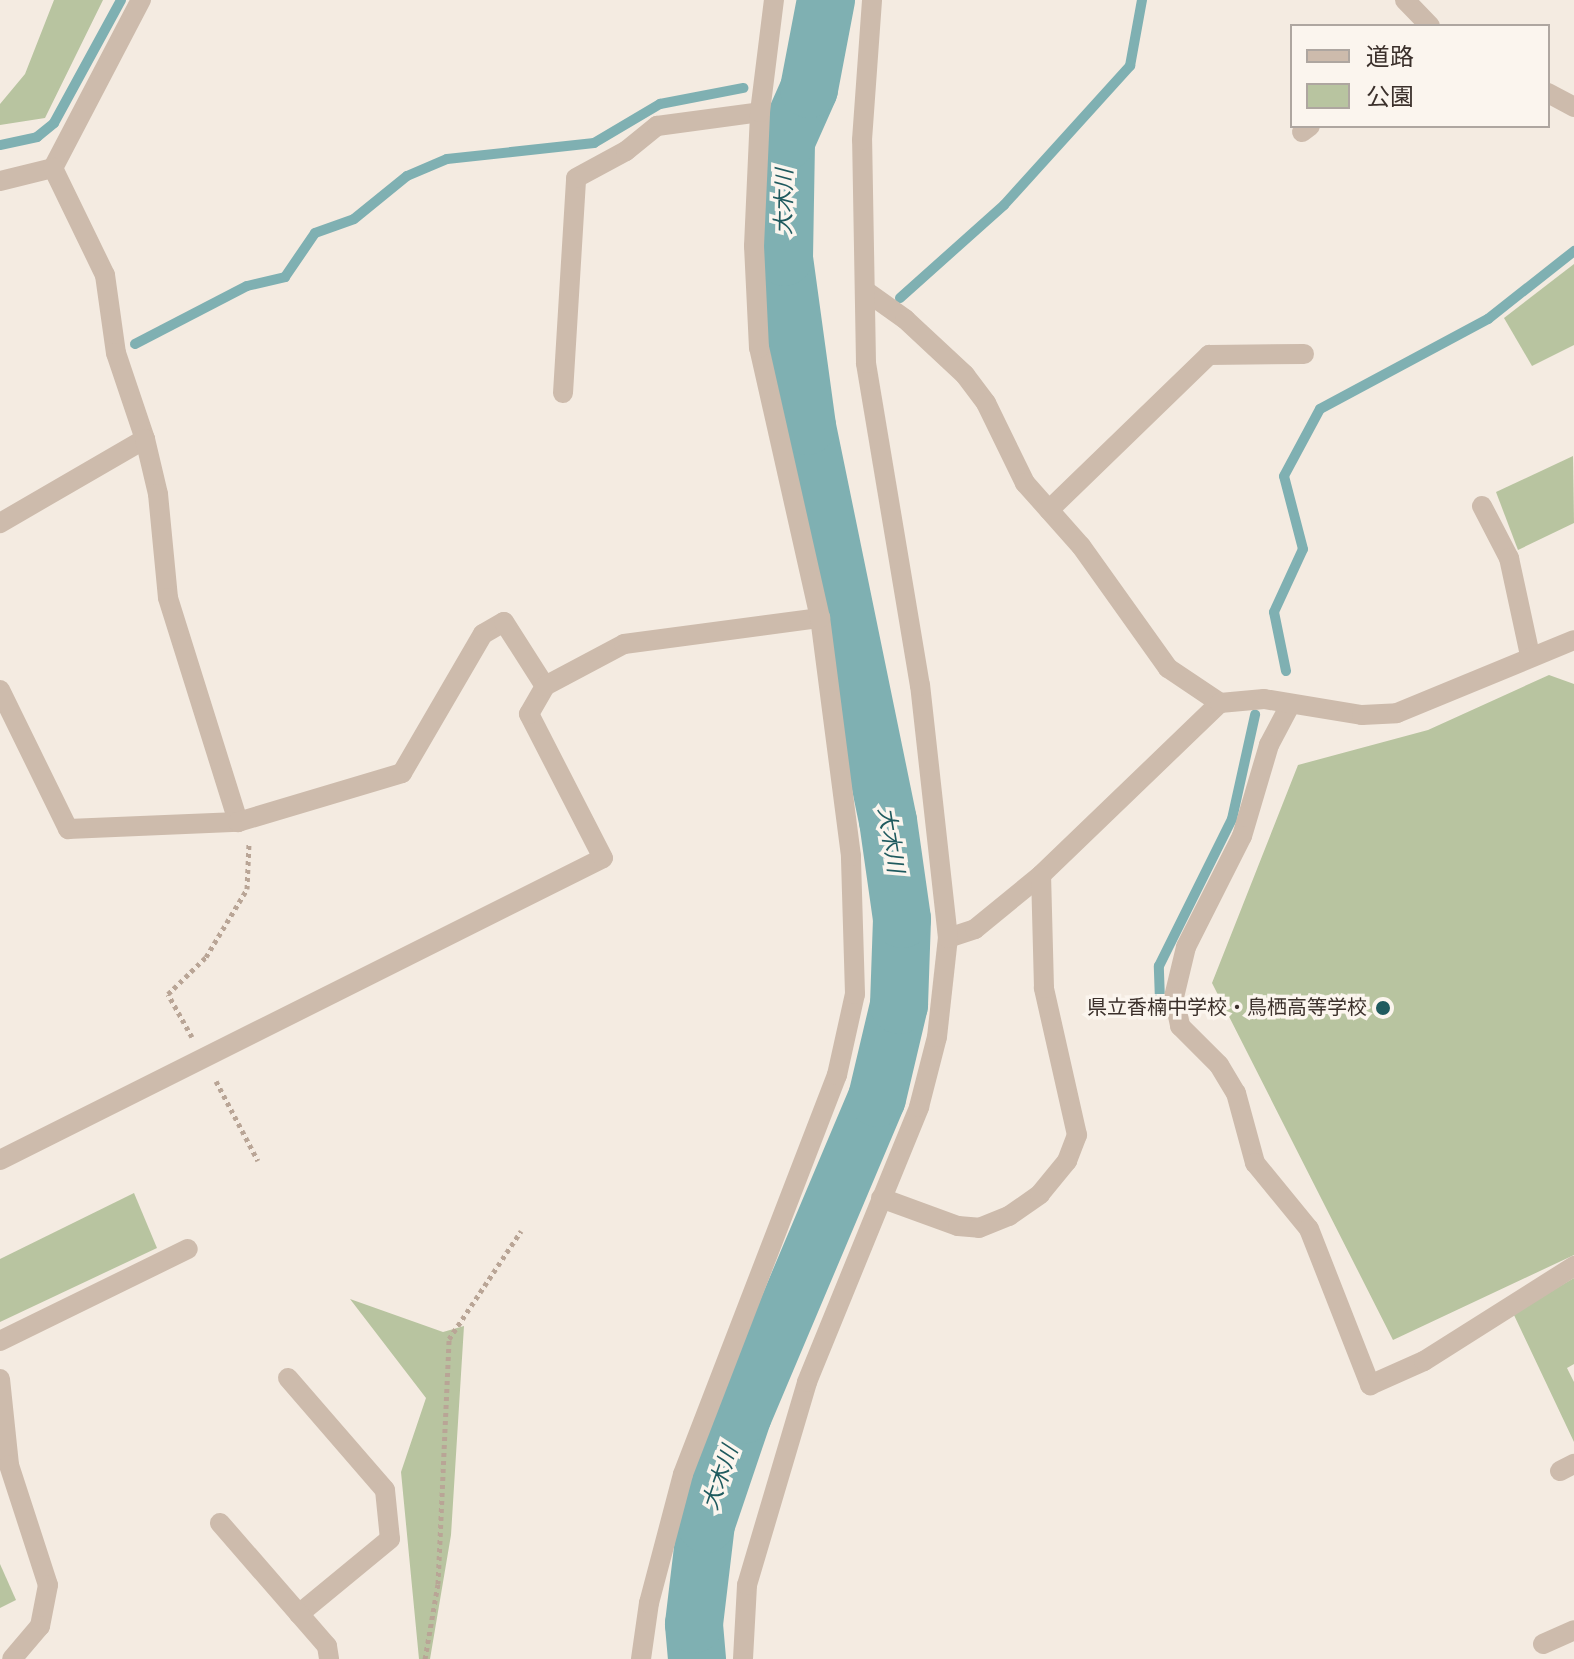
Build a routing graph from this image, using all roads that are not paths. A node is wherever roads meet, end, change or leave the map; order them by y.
1 (141, 0) edge
2 (774, 0) edge
3 (872, 0) edge
4 (1405, 0) edge
5 (1428, 24) edge
6 (1550, 94) edge
7 (1574, 107) edge
8 (760, 112) junction
9 (53, 168) junction
10 (0, 181) edge
11 (867, 292) junction
12 (1304, 354) dead end
13 (563, 393) dead end
14 (145, 439) junction
15 (1482, 506) dead end
16 (1049, 510) junction
17 (0, 523) edge
18 (820, 618) junction
19 (1574, 640) edge
20 (1530, 655) junction
21 (545, 686) junction
22 (0, 690) edge
23 (1220, 703) junction
24 (1289, 707) junction
25 (242, 821) junction
26 (1041, 875) junction
27 (948, 938) junction
28 (0, 1160) edge
29 (881, 1198) junction
30 (188, 1249) dead end
31 (1574, 1266) edge
32 (0, 1341) edge
33 (288, 1378) dead end
34 (0, 1379) edge
35 (220, 1523) dead end
36 (299, 1614) junction
37 (1574, 1630) edge
38 (1543, 1644) dead end
39 (12, 1659) edge
40 (329, 1659) edge
41 (641, 1659) edge
42 (743, 1659) edge

1 - 9 street
2 - 8 street
3 - 11 street
4 - 5 street
6 - 7 street
8 - 13 street
8 - 18 street
9 - 10 street
9 - 14 street
11 - 16 street
11 - 27 street
12 - 16 street
14 - 17 street
14 - 25 street
15 - 20 street
16 - 23 street
18 - 21 street
18 - 41 street
19 - 20 street
20 - 24 street
21 - 25 street
21 - 28 street
22 - 25 street
23 - 24 street
23 - 26 street
24 - 31 street
26 - 27 street
26 - 29 street
27 - 29 street
29 - 42 street
30 - 32 street
33 - 36 street
34 - 39 street
35 - 36 street
36 - 40 street
37 - 38 street

